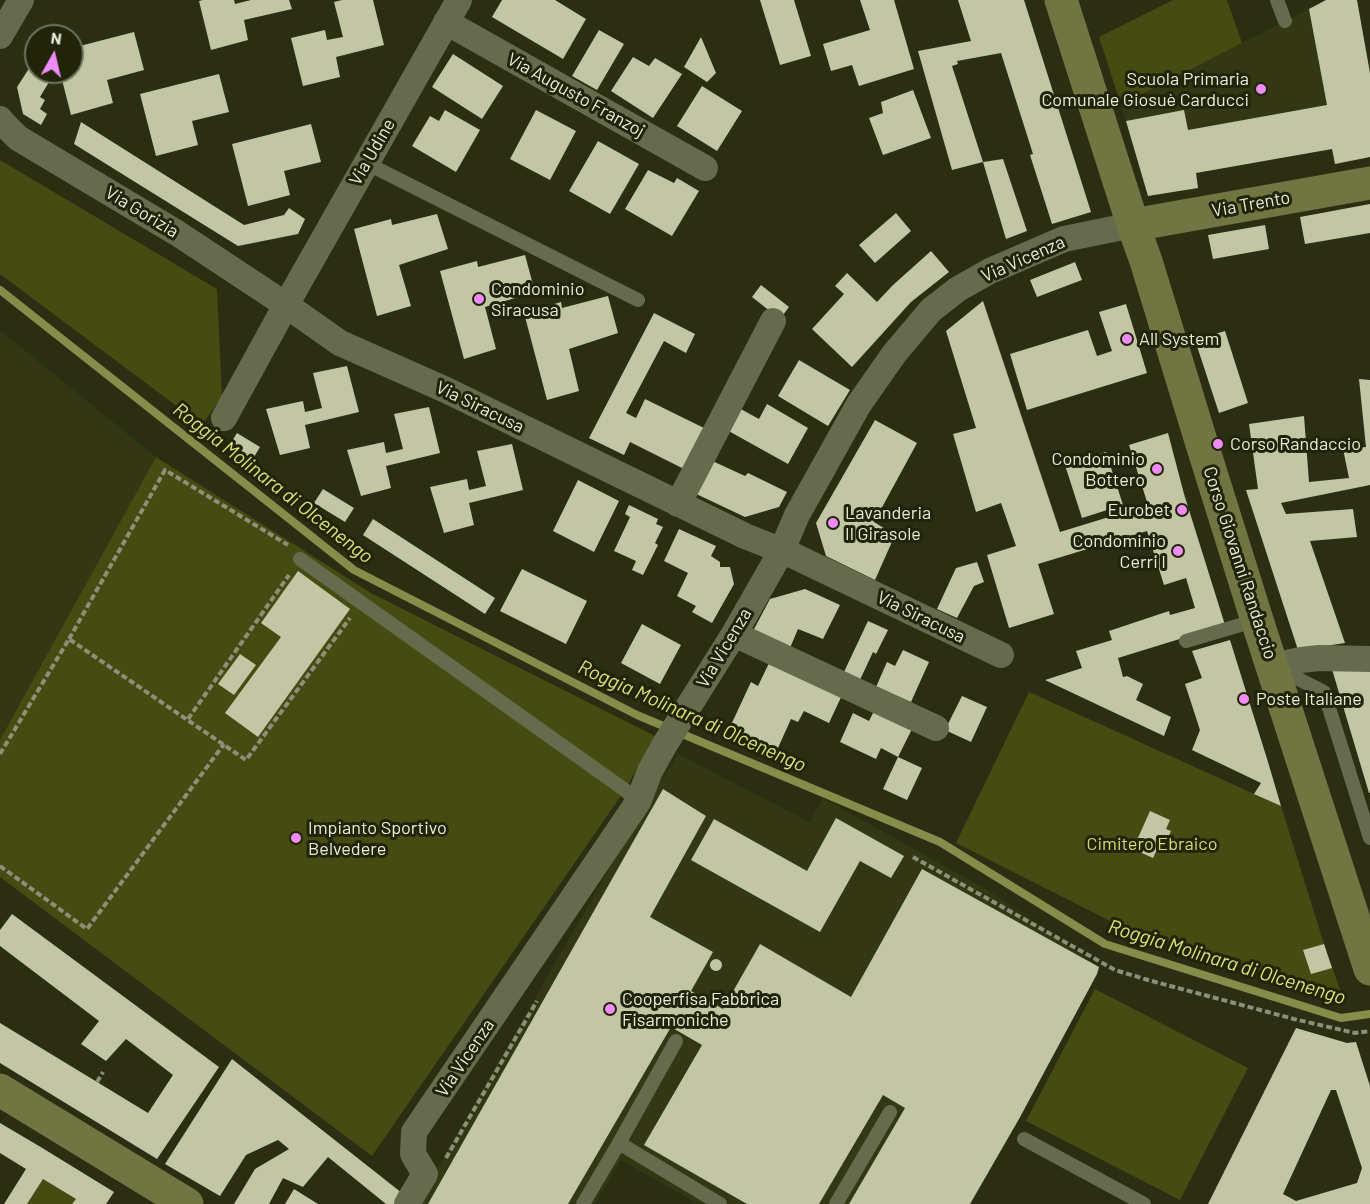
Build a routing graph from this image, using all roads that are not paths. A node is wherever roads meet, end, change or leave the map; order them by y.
1 (21, 0) edge
2 (459, 0) edge
3 (1061, 0) edge
4 (1277, 0) edge
5 (1285, 21) dead end
6 (446, 22) junction
7 (0, 36) edge
8 (0, 119) edge
9 (366, 163) junction
10 (705, 168) dead end
11 (1370, 183) edge
12 (1133, 225) junction
13 (638, 300) dead end
14 (286, 305) junction
15 (773, 321) dead end
16 (224, 418) dead end
17 (678, 504) junction
18 (782, 550) junction
19 (300, 559) road end
20 (1257, 620) junction
21 (734, 634) junction
22 (1186, 641) dead end
23 (1001, 655) dead end
24 (1370, 659) edge
25 (1272, 666) junction
26 (936, 728) dead end
27 (638, 802) junction
28 (1370, 838) edge
29 (1362, 915) edge
30 (1370, 969) edge
31 (676, 1041) dead end
32 (0, 1090) edge
33 (890, 1112) dead end
34 (1024, 1139) dead end
35 (619, 1143) junction
36 (187, 1204) edge
37 (407, 1204) edge
38 (583, 1204) edge
39 (720, 1204) edge
40 (836, 1204) edge
41 (1144, 1204) edge

1 - 7 street
2 - 6 street, Via Udine
3 - 12 main road, Corso Giovanni Randaccio
4 - 5 lane
6 - 9 street, Via Udine
6 - 10 street, Via Augusto Franzoj
8 - 14 street, Via Gorizia
9 - 13 lane
9 - 14 street, Via Udine
11 - 12 main road, Via Trento
12 - 18 street, Via Vicenza
12 - 20 main road, Corso Giovanni Randaccio
14 - 16 street, Via Udine
14 - 17 street, Via Siracusa
15 - 17 street
17 - 18 street, Via Siracusa
18 - 21 street, Via Vicenza
18 - 23 street, Via Siracusa
19 - 27 lane
20 - 22 lane
20 - 25 main road, Corso Giovanni Randaccio
21 - 26 street
21 - 27 street, Via Vicenza
24 - 25 street
25 - 28 lane
25 - 29 main road, Corso Giovanni Randaccio
27 - 37 street, Via Vicenza
29 - 30 main road, Corso Giovanni Randaccio
31 - 35 lane
32 - 36 main road
33 - 40 lane
34 - 41 lane
35 - 38 lane
35 - 39 lane

